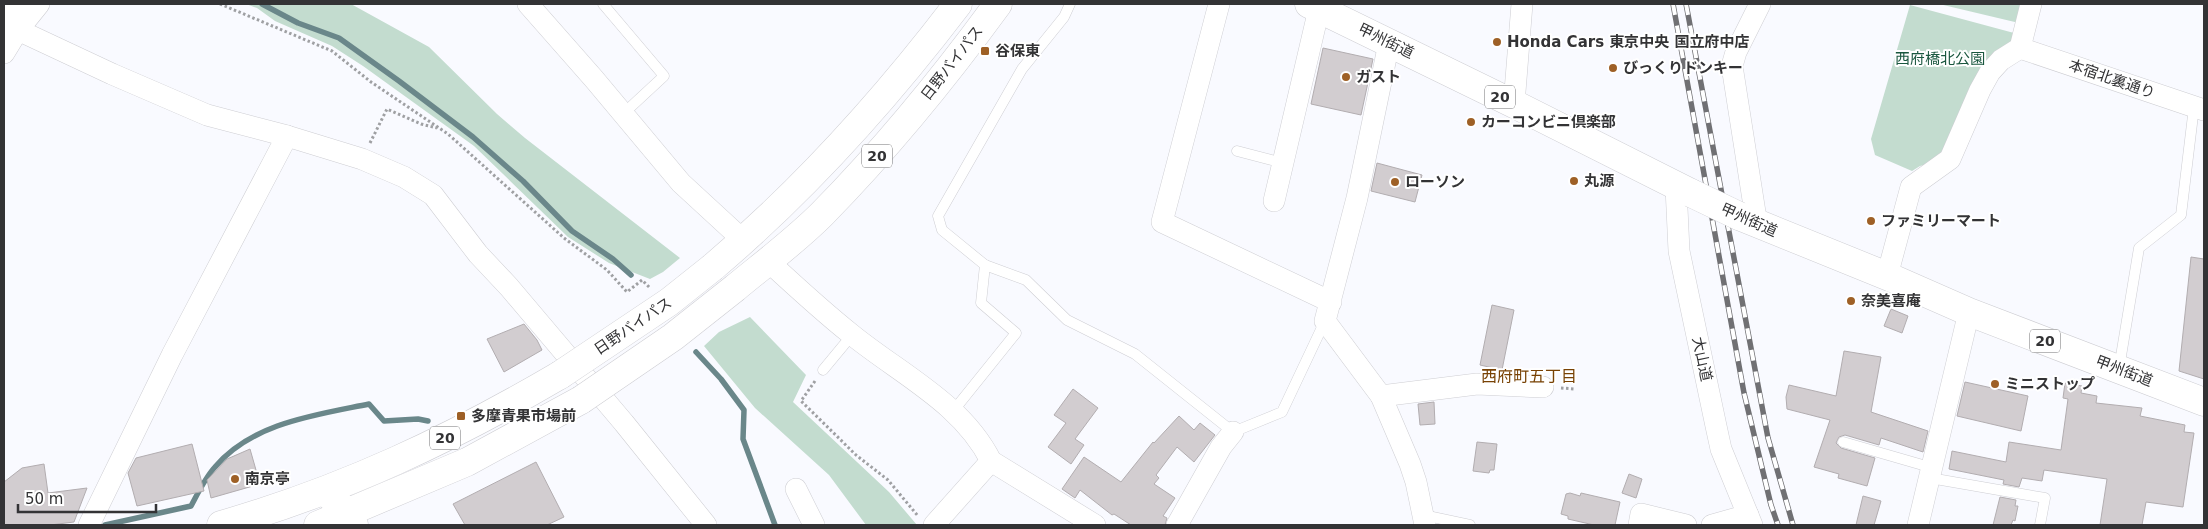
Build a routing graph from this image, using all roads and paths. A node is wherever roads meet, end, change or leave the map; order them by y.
1 (17, 4) edge
2 (39, 4) edge
3 (220, 4) edge
4 (528, 4) edge
5 (603, 4) edge
6 (958, 4) edge
7 (998, 4) edge
8 (1070, 4) edge
9 (1219, 4) edge
10 (1522, 4) edge
11 (1760, 4) edge
12 (2032, 4) edge
13 (1314, 6) edge
14 (8, 36) edge
15 (1389, 43) junction
16 (2020, 48) junction
17 (1514, 104) junction
18 (2199, 109) edge
19 (623, 114) junction
20 (439, 128) junction
21 (287, 136) junction
22 (1237, 151) dead end
23 (362, 159) junction
24 (1284, 163) junction
25 (1683, 190) junction
26 (1274, 201) dead end
27 (1748, 220) junction
28 (744, 240) junction
29 (768, 261) junction
30 (985, 265) junction
31 (1887, 276) junction
32 (652, 291) dead end
33 (1328, 311) junction
34 (1969, 312) junction
35 (852, 335) junction
36 (2118, 369) junction
37 (823, 370) joint
38 (1543, 388) dead end
39 (1381, 396) junction
40 (2204, 402) edge
41 (954, 410) junction
42 (1232, 432) junction
43 (1843, 442) dead end
44 (991, 461) junction
45 (1932, 473) junction
46 (796, 489) dead end
47 (325, 491) junction
48 (1424, 520) edge
49 (1750, 520) edge
50 (334, 522) edge
51 (927, 522) edge
52 (89, 525) edge
53 (221, 525) edge
54 (706, 525) edge
55 (814, 525) edge
56 (1095, 525) edge
57 (1177, 525) edge
58 (1470, 525) edge
59 (1639, 525) edge
60 (1686, 525) edge
61 (1712, 525) edge
62 (1918, 525) edge
63 (2040, 525) edge

1 - 14 street
2 - 14 street
3 - 20 path
4 - 19 street
5 - 19 lane
6 - 28 main road, 日野バイパス / 20
7 - 29 main road, 日野バイパス / 20
8 - 30 lane
9 - 33 street
10 - 17 street
11 - 27 street
12 - 16 street
13 - 15 main road, 甲州街道 / 20
13 - 24 street
14 - 21 street
15 - 17 main road, 甲州街道 / 20
15 - 33 street
16 - 18 street, 本宿北裏通り
16 - 31 street
17 - 25 main road, 甲州街道 / 20
18 - 36 lane
19 - 28 street
20 - 23 path
20 - 32 path
21 - 23 street
21 - 52 street
22 - 24 lane
23 - 54 street
24 - 26 street
25 - 27 main road, 甲州街道 / 20, bridge
25 - 49 street, 大山道
27 - 31 main road, 甲州街道 / 20
28 - 47 main road, 日野バイパス / 20, bridge
29 - 35 street
29 - 50 main road, 日野バイパス / 20, bridge
30 - 41 lane
30 - 42 lane
31 - 34 main road, 甲州街道 / 20
33 - 39 street
33 - 42 lane
34 - 36 main road, 甲州街道 / 20
34 - 45 street
35 - 37 lane
35 - 41 street
36 - 40 main road, 甲州街道 / 20
37 - 51 path
38 - 39 street
39 - 48 street
41 - 44 street
42 - 57 street
43 - 45 lane
44 - 51 street
44 - 56 street
45 - 62 street
45 - 63 lane
46 - 55 street
47 - 50 main road, 20
47 - 53 main road, 日野バイパス / 20
48 - 58 lane
49 - 61 street
59 - 60 street

